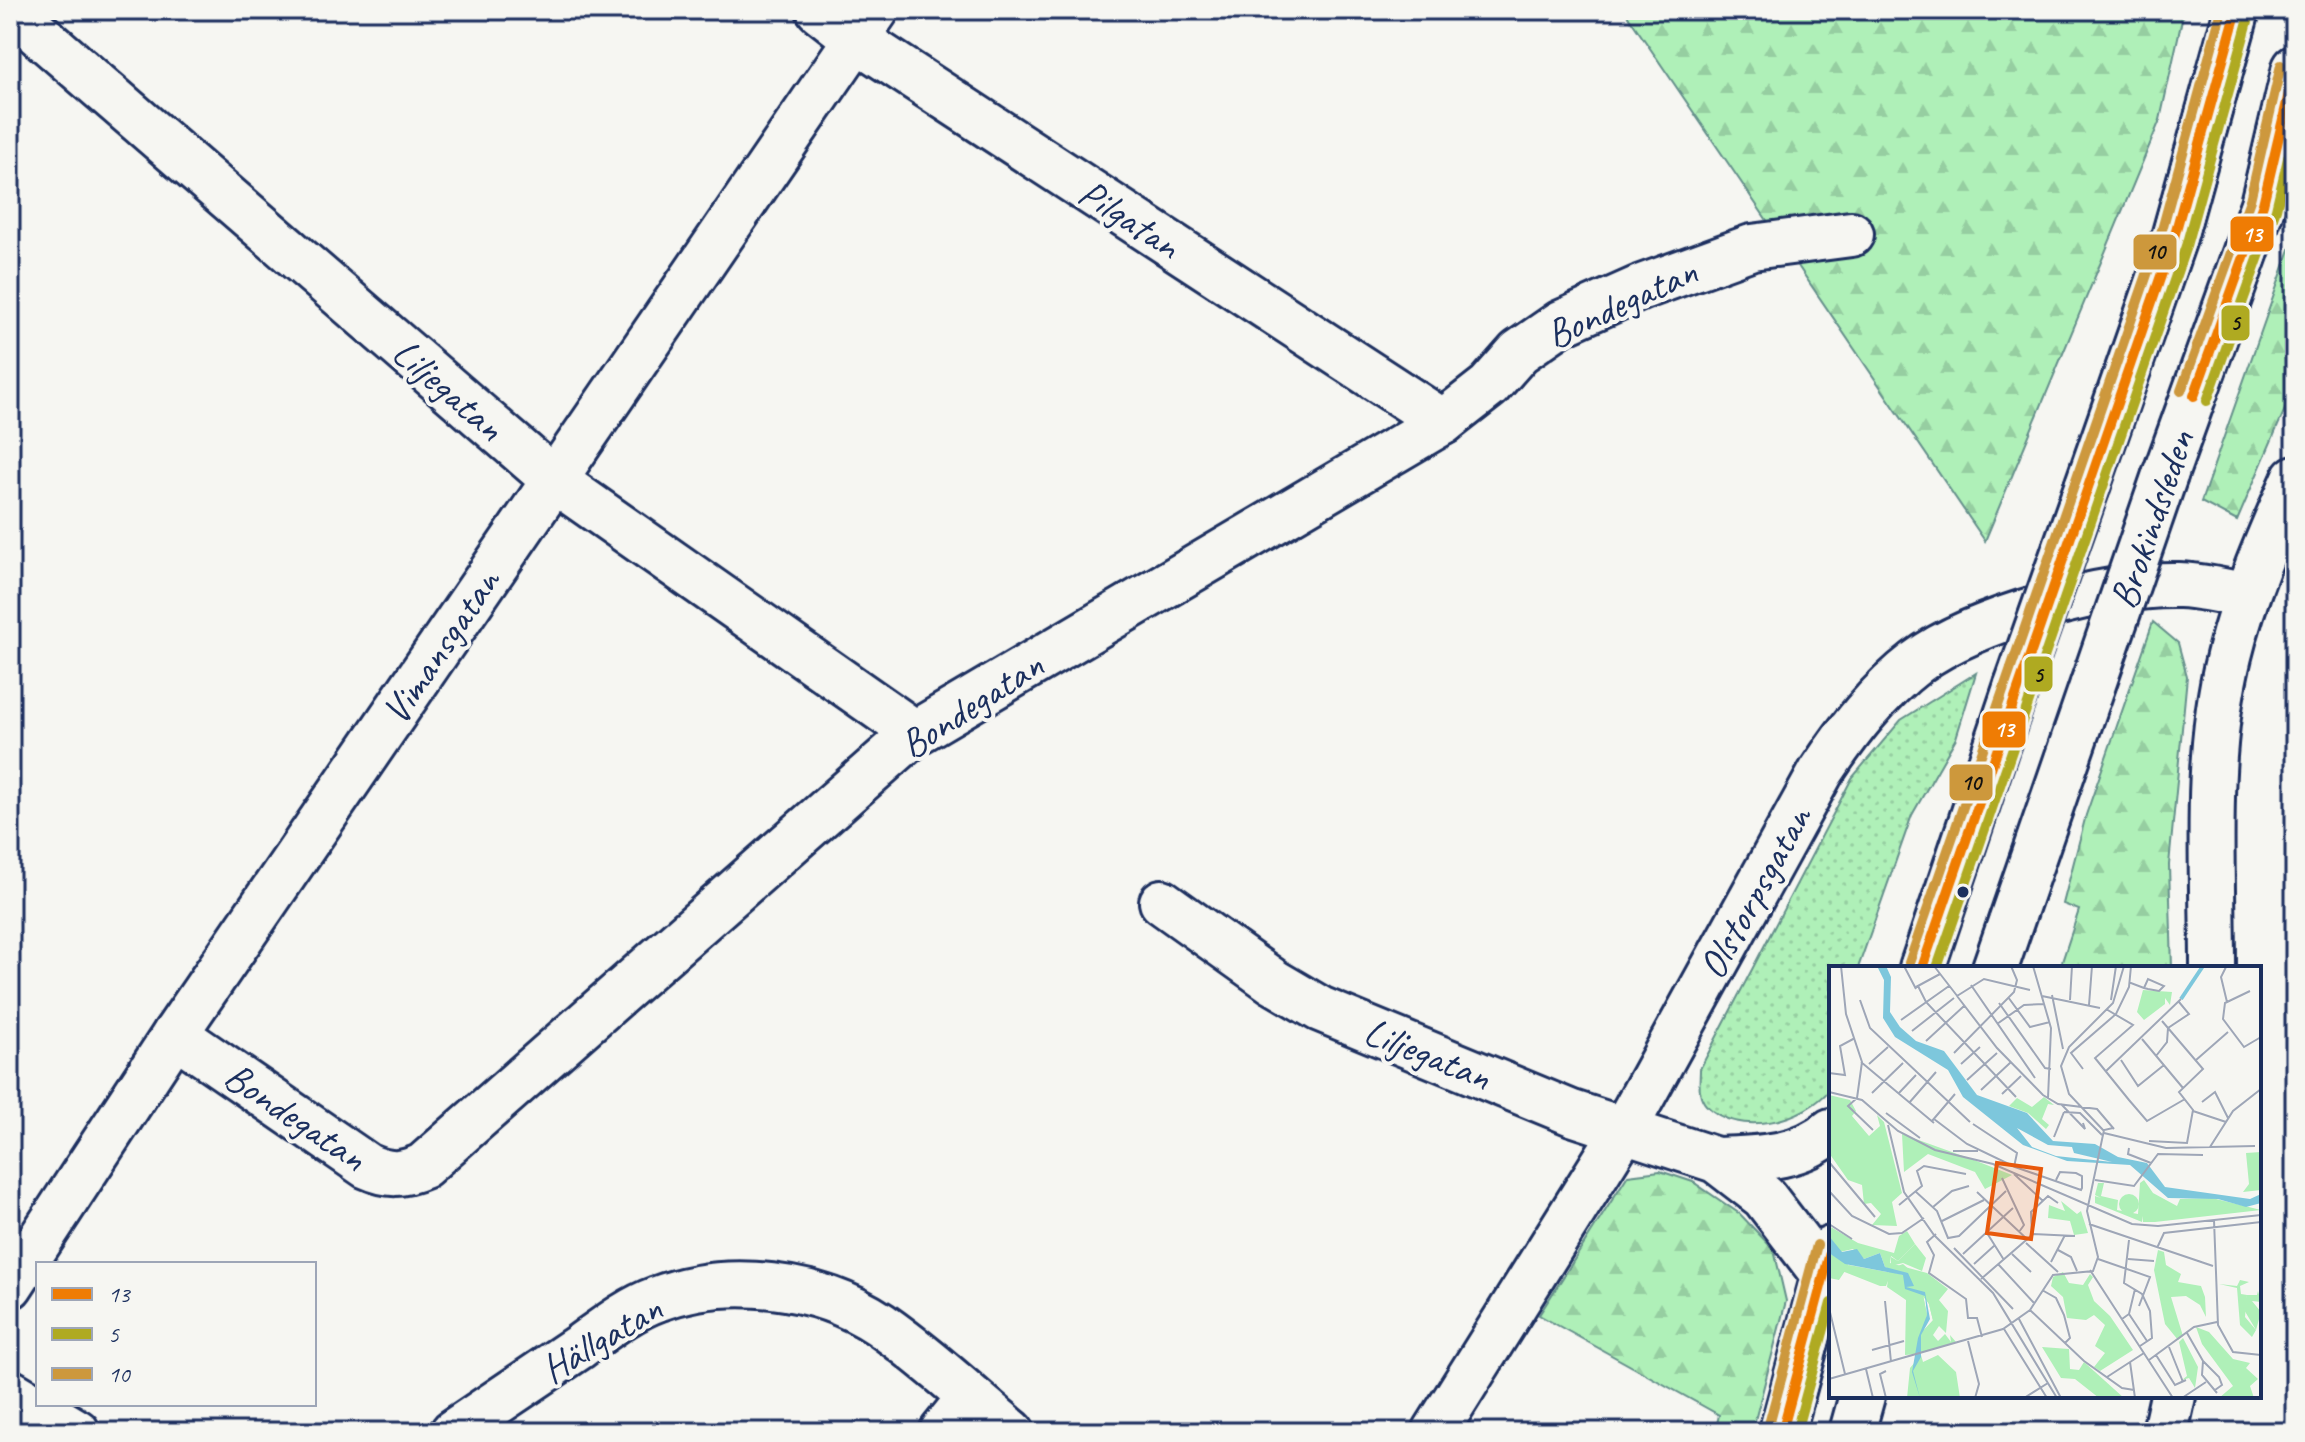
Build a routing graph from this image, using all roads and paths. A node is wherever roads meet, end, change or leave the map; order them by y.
1 (819, 10) edge
2 (2237, 10) edge
3 (11, 12) edge
4 (866, 25) edge
5 (2295, 68) edge
6 (1851, 234) dead end
7 (1443, 422) junction
8 (2295, 478) edge
9 (554, 480) junction
10 (2266, 574) edge
11 (915, 733) junction
12 (1162, 902) dead end
13 (1923, 966) edge
14 (1996, 966) edge
15 (2213, 966) edge
16 (175, 1034) junction
17 (1624, 1130) junction
18 (1829, 1132) edge
19 (1716, 1160) junction
20 (1827, 1262) edge
21 (10, 1286) edge
22 (10, 1392) edge
23 (970, 1397) junction
24 (1861, 1398) edge
25 (2173, 1398) edge
26 (77, 1432) edge
27 (453, 1432) edge
28 (942, 1432) edge
29 (1012, 1432) edge
30 (1435, 1432) edge
31 (1782, 1432) edge
32 (1852, 1432) edge
33 (2165, 1432) edge

1 - 4 street, Pilgatan
2 - 13 street, Brokindsleden, bridge
3 - 9 street, Liljegatan
4 - 7 street, Pilgatan
4 - 9 street, Vimansgatan
5 - 14 street, Brokindsleden, bridge
6 - 7 street, Bondegatan
7 - 11 street, Bondegatan
8 - 10 street
9 - 11 street, Liljegatan
9 - 16 street, Vimansgatan
10 - 15 street
10 - 17 street, Olstorpsgatan
11 - 16 street, Bondegatan
12 - 17 street, Liljegatan
16 - 21 street, Vimansgatan
17 - 19 street, Liljegatan
17 - 30 street, Olstorpsgatan
18 - 19 street, Liljegatan
19 - 20 street, Liljegatan
20 - 31 street
22 - 26 street
23 - 27 street, Hällgatan
23 - 28 street
23 - 29 street, Hällgatan
24 - 32 street
25 - 33 street

